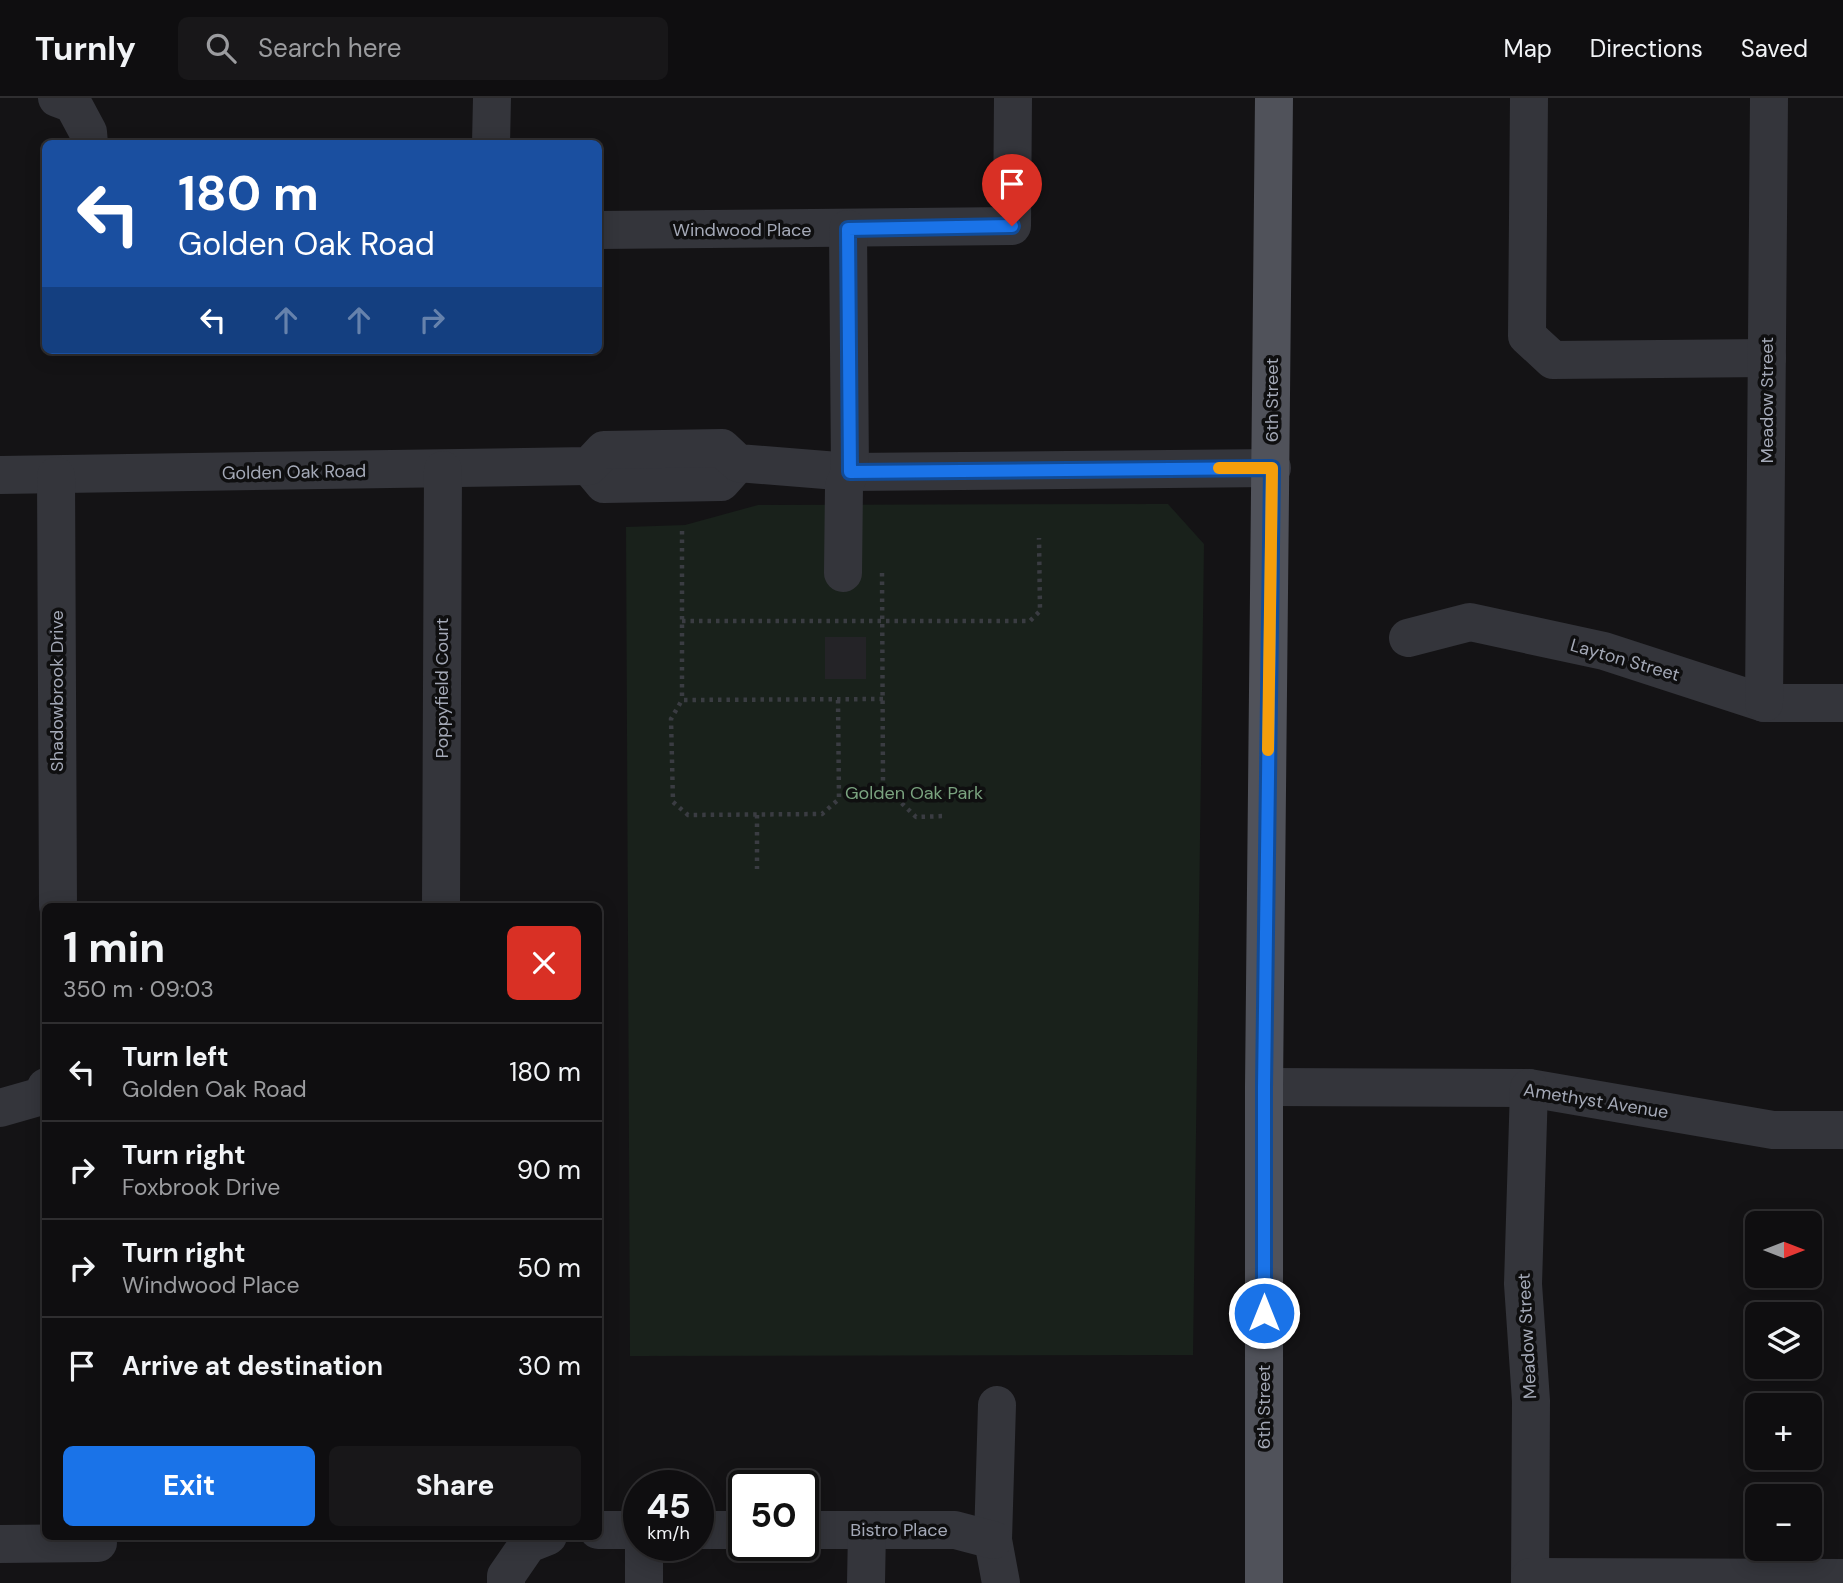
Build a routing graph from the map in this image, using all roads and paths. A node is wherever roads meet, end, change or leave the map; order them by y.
1 (492, 98) edge
2 (1013, 98) edge
3 (1274, 98) edge
4 (1529, 98) edge
5 (1769, 98) edge
6 (65, 101) edge
7 (89, 140) edge
8 (491, 140) edge
9 (848, 229) junction
10 (602, 230) edge
11 (1767, 358) junction
12 (1272, 468) junction
13 (443, 470) junction
14 (850, 472) junction
15 (0, 475) edge
16 (56, 476) junction
17 (682, 531) dead end
18 (1039, 538) dead end
19 (843, 573) dead end
20 (882, 573) dead end
21 (882, 620) junction
22 (682, 621) junction
23 (1408, 639) dead end
24 (883, 699) junction
25 (682, 700) junction
26 (838, 700) junction
27 (1764, 703) junction
28 (1843, 703) edge
29 (757, 815) junction
30 (945, 816) dead end
31 (757, 869) dead end
32 (58, 903) edge
33 (441, 903) edge
34 (1264, 1087) junction
35 (1529, 1088) junction
36 (42, 1093) edge
37 (0, 1108) edge
38 (1843, 1130) edge
39 (997, 1405) dead end
40 (602, 1530) edge
41 (623, 1530) edge
42 (819, 1530) edge
43 (867, 1530) junction
44 (538, 1540) edge
45 (993, 1540) junction
46 (0, 1544) edge
47 (98, 1544) dead end
48 (644, 1561) edge
49 (1843, 1578) edge
50 (1530, 1580) edge
51 (506, 1583) edge
52 (643, 1583) edge
53 (866, 1583) edge
54 (1001, 1583) edge
55 (1264, 1583) edge

1 - 8 street
2 - 9 street, Windwood Place
3 - 12 main road, 6th Street
4 - 11 street
5 - 11 street, Meadow Street
6 - 7 street
9 - 10 street, Windwood Place
9 - 14 street
11 - 27 street, Meadow Street
12 - 14 street, Golden Oak Road
12 - 34 main road, 6th Street
13 - 14 street, Golden Oak Road
13 - 16 street, Golden Oak Road
13 - 33 street, Poppyfield Court
14 - 19 street
15 - 16 street, Golden Oak Road
16 - 32 street, Shadowbrook Drive
17 - 22 path
18 - 21 path
20 - 21 path
21 - 22 path
21 - 24 path
22 - 25 path
23 - 27 street, Layton Street
24 - 26 path
24 - 30 path
25 - 26 path
25 - 29 path
26 - 29 path
27 - 28 street, Layton Street
29 - 31 path
34 - 35 street, Amethyst Avenue
34 - 55 main road, 6th Street
35 - 38 street, Amethyst Avenue
35 - 50 street, Meadow Street
36 - 37 street
39 - 45 street
40 - 41 street
42 - 43 street, Bistro Place
43 - 45 street, Bistro Place
43 - 53 street
44 - 51 street
45 - 54 street
46 - 47 street
48 - 52 street
49 - 50 street

